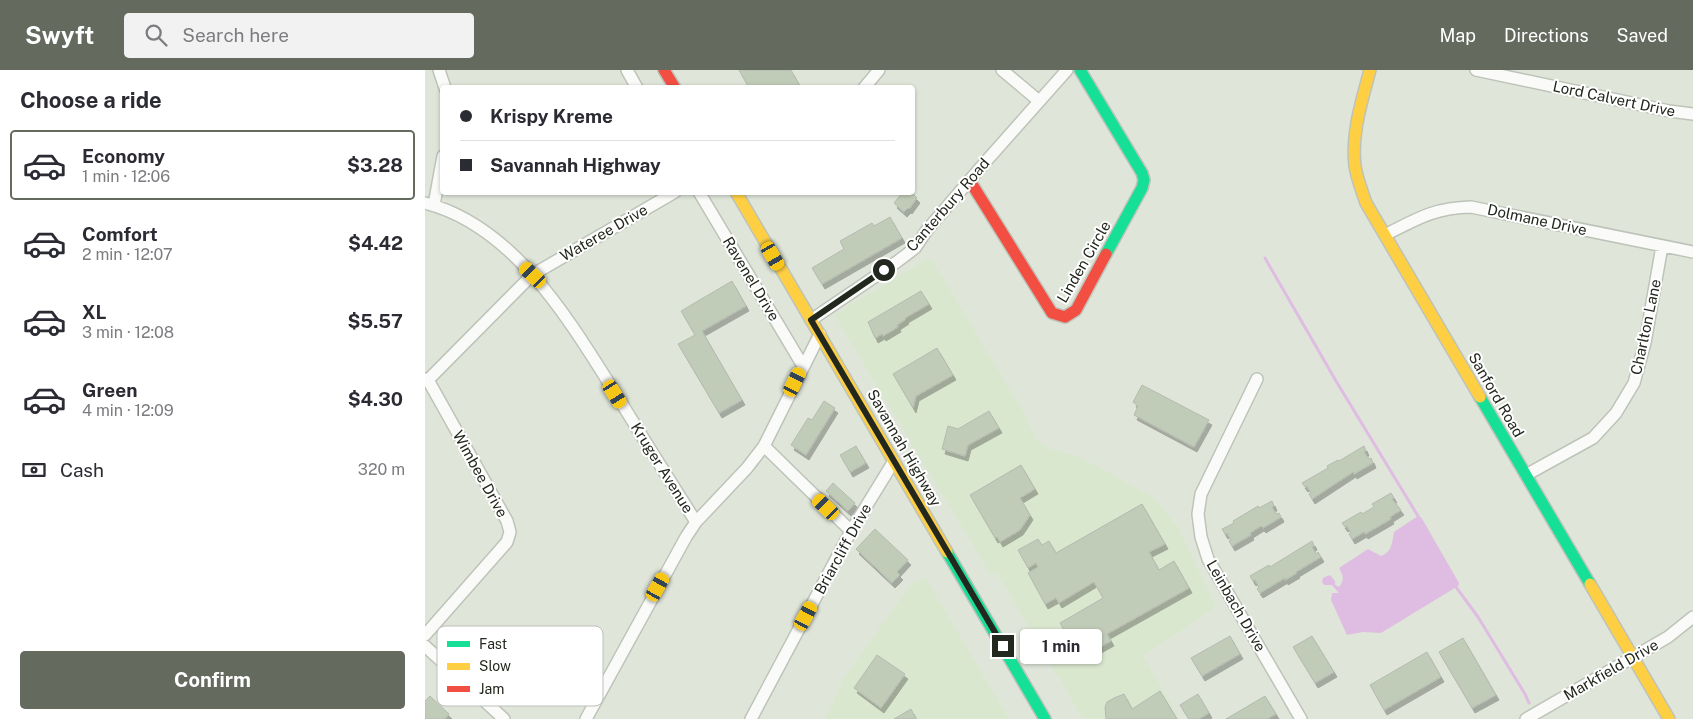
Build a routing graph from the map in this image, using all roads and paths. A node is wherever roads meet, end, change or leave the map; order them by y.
1 (439, 70) edge
2 (627, 70) edge
3 (664, 70) edge
4 (879, 70) edge
5 (1002, 70) edge
6 (1067, 70) edge
7 (1080, 70) edge
8 (1370, 70) edge
9 (1477, 70) edge
10 (444, 85) edge
11 (635, 85) edge
12 (673, 85) edge
13 (866, 85) edge
14 (1039, 101) junction
15 (1693, 114) edge
16 (440, 167) edge
17 (970, 180) junction
18 (670, 195) edge
19 (701, 195) edge
20 (738, 195) edge
21 (430, 204) edge
22 (1385, 235) junction
23 (1661, 246) junction
24 (1693, 252) edge
25 (533, 275) junction
26 (811, 320) junction
27 (820, 334) junction
28 (803, 366) junction
29 (1257, 379) dead end
30 (427, 380) edge
31 (764, 446) junction
32 (894, 460) junction
33 (1526, 475) junction
34 (696, 522) junction
35 (851, 531) junction
36 (1693, 617) edge
37 (425, 636) edge
38 (425, 646) edge
39 (437, 657) edge
40 (1633, 658) junction
41 (603, 688) edge
42 (490, 706) edge
43 (593, 706) edge
44 (504, 719) edge
45 (586, 719) edge
46 (751, 719) edge
47 (1045, 719) edge
48 (1301, 719) edge
49 (1525, 719) edge
50 (1669, 719) edge

1 - 10 street
2 - 11 street
3 - 12 main road
4 - 13 street
5 - 14 street
6 - 14 street, Canterbury Road
7 - 17 main road, Linden Circle
8 - 22 main road, Sanford Road
9 - 15 street, Lord Calvert Drive
14 - 17 street, Canterbury Road
16 - 21 street
17 - 26 street, Canterbury Road
18 - 25 street, Wateree Drive
19 - 28 street, Ravenel Drive
20 - 26 main road, Savannah Highway
21 - 25 street, Kruger Avenue
22 - 23 street, Dolmane Drive
22 - 33 main road, Sanford Road
23 - 24 street, Dolmane Drive
23 - 33 street, Charlton Lane
25 - 30 street, Wateree Drive
25 - 34 street, Kruger Avenue
26 - 27 main road, Savannah Highway
27 - 28 street
27 - 32 main road, Savannah Highway
28 - 31 street
29 - 48 street, Leinbach Drive
30 - 37 street, Wimbee Drive
31 - 34 street
31 - 35 street
32 - 35 street, Briarcliff Drive
32 - 47 main road, Savannah Highway
33 - 40 main road, Sanford Road
34 - 41 street
35 - 46 street, Briarcliff Drive
36 - 40 street, Markfield Drive
38 - 39 street
40 - 49 street, Markfield Drive
40 - 50 main road, Sanford Road
42 - 44 street
43 - 45 street

